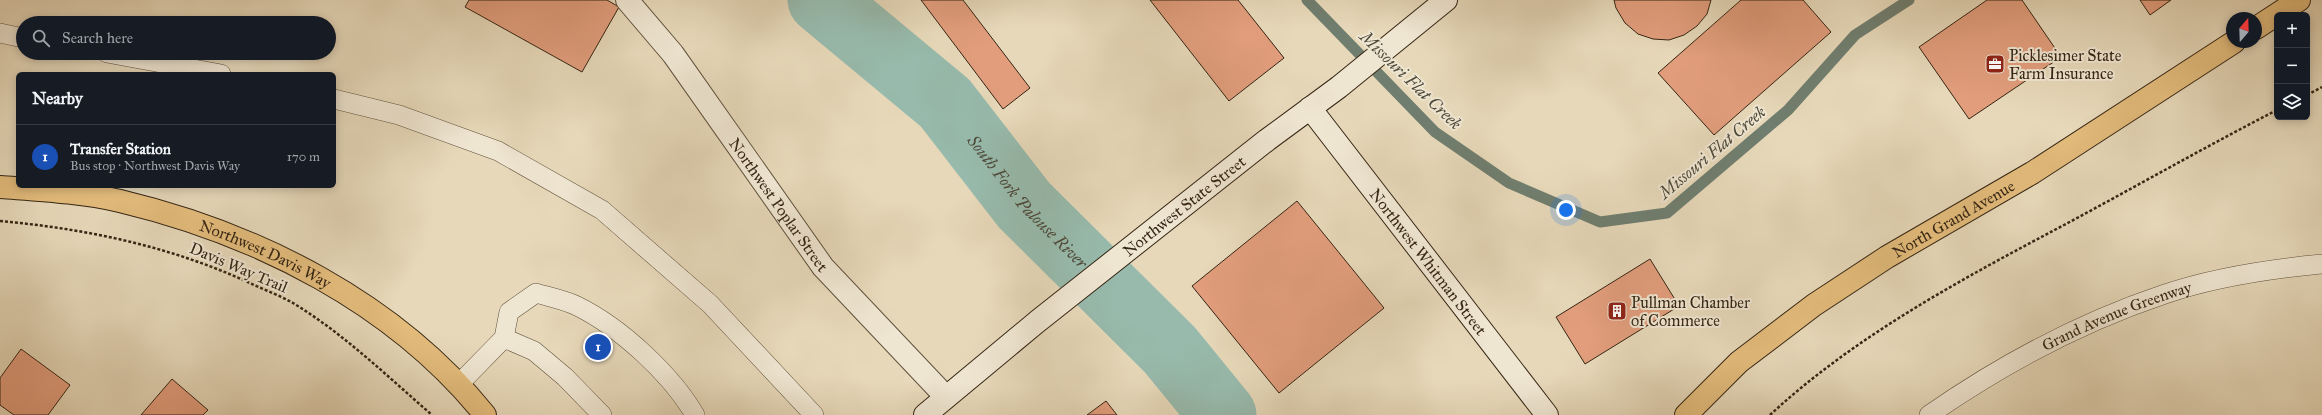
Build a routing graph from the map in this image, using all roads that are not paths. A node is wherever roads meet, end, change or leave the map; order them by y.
1 (627, 0) edge
2 (1446, 0) edge
3 (2299, 0) edge
4 (2262, 24) edge
5 (0, 33) edge
6 (16, 36) edge
7 (2226, 47) edge
8 (145, 60) edge
9 (210, 72) edge
10 (336, 99) edge
11 (1310, 108) junction
12 (0, 188) edge
13 (2322, 264) edge
14 (504, 338) junction
15 (460, 383) junction
16 (946, 397) junction
17 (485, 415) edge
18 (602, 415) edge
19 (695, 415) edge
20 (814, 415) edge
21 (925, 415) edge
22 (1547, 415) edge
23 (1686, 415) edge
24 (1929, 415) edge

1 - 16 street, Northwest Poplar Street
2 - 11 street, Northwest State Street
3 - 4 main road
5 - 6 lane
7 - 23 main road, North Grand Avenue
8 - 9 lane
10 - 20 lane
11 - 16 street, Northwest State Street
11 - 22 street, Northwest Whitman Street
12 - 15 main road, Northwest Davis Way
13 - 24 lane, Grand Avenue Greenway
14 - 15 lane
14 - 18 lane
14 - 19 lane
15 - 17 main road, Northwest Davis Way
16 - 21 street, Northwest State Street

